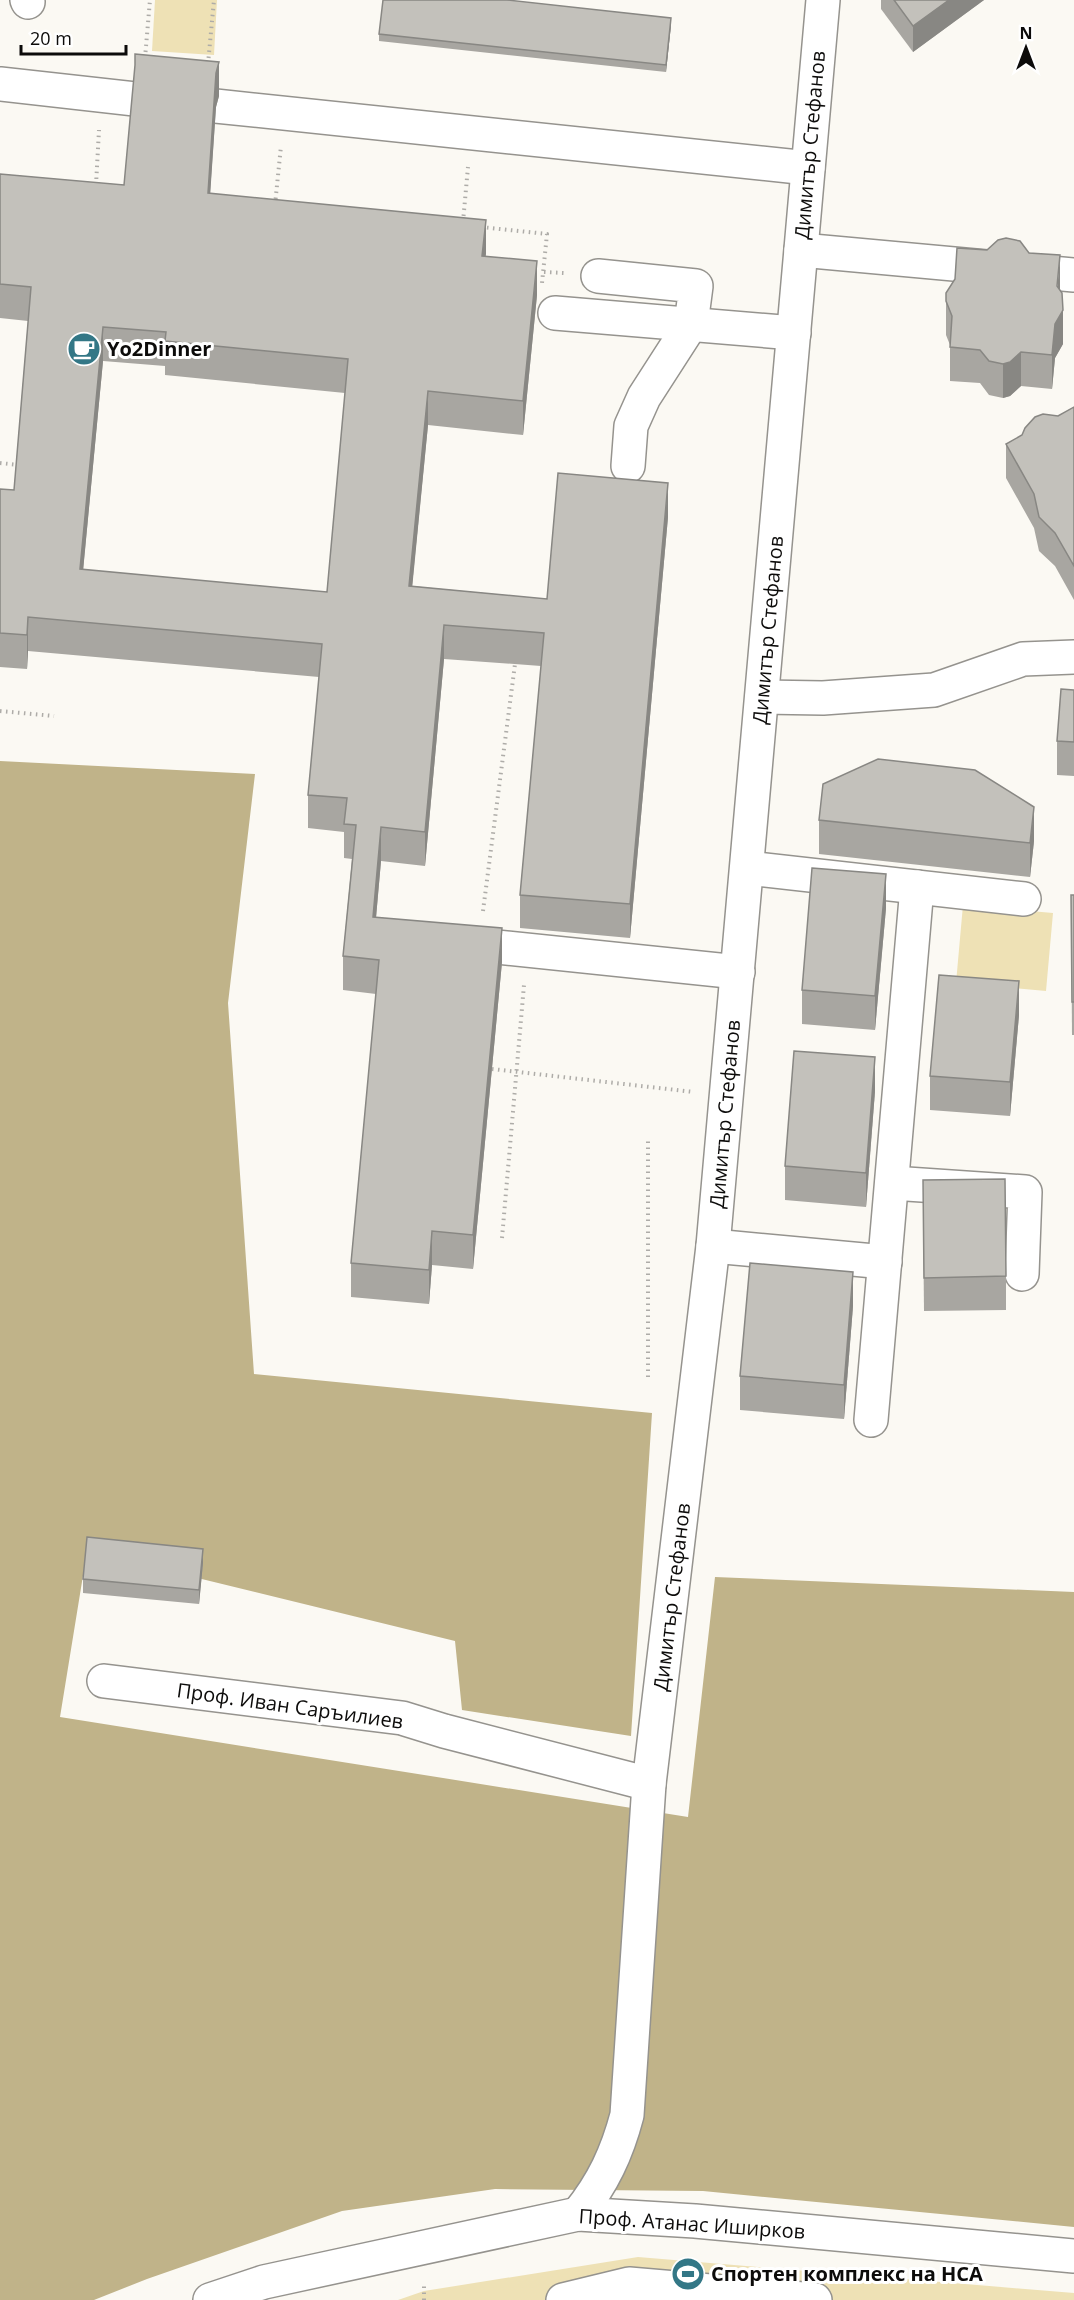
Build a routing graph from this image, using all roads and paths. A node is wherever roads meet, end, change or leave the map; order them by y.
1 (150, 0) edge
2 (214, 0) edge
3 (822, 0) edge
4 (156, 60) edge
5 (199, 63) edge
6 (0, 84) edge
7 (102, 94) junction
8 (135, 99) edge
9 (206, 105) edge
10 (471, 133) junction
11 (281, 142) dead end
12 (808, 168) junction
13 (95, 192) edge
14 (275, 212) edge
15 (463, 226) edge
16 (473, 226) edge
17 (801, 250) junction
18 (1074, 275) edge
19 (598, 276) dead end
20 (548, 302) joint
21 (691, 324) junction
22 (794, 333) junction
23 (0, 463) edge
24 (19, 465) edge
25 (628, 466) dead end
26 (1074, 657) edge
27 (515, 664) edge
28 (762, 697) junction
29 (0, 711) edge
30 (54, 716) dead end
31 (747, 868) junction
32 (487, 882) dead end
33 (917, 887) junction
34 (1024, 899) dead end
35 (424, 939) edge
36 (526, 950) junction
37 (738, 972) junction
38 (870, 1057) edge
39 (902, 1060) junction
40 (492, 1069) edge
41 (516, 1072) junction
42 (726, 1096) junction
43 (648, 1138) dead end
44 (892, 1183) junction
45 (502, 1238) dead end
46 (713, 1246) junction
47 (885, 1262) junction
48 (1022, 1274) dead end
49 (648, 1377) dead end
50 (871, 1420) dead end
51 (104, 1681) dead end
52 (650, 1785) junction
53 (578, 2214) junction
54 (1074, 2256) edge
55 (698, 2295) edge
56 (210, 2300) edge
57 (562, 2300) edge
58 (815, 2300) edge

1 - 4 path
2 - 5 path
3 - 12 street, Димитър Стефанов
6 - 7 street
7 - 8 street
7 - 13 path
9 - 10 street
10 - 12 street
10 - 15 path
11 - 14 path
12 - 17 street, Димитър Стефанов
16 - 20 path
17 - 18 street
17 - 22 street, Димитър Стефанов
19 - 21 street
20 - 21 street
21 - 22 street
21 - 25 street
22 - 28 street, Димитър Стефанов
23 - 24 path
26 - 28 street
27 - 32 path
28 - 31 street, Димитър Стефанов
29 - 30 path
31 - 33 street
31 - 37 street, Димитър Стефанов
33 - 34 street
33 - 39 street
35 - 36 street
36 - 37 street
36 - 41 path
37 - 42 street, Димитър Стефанов
38 - 39 street
39 - 44 street
40 - 41 path
41 - 42 path
41 - 45 path
42 - 46 street, Димитър Стефанов
43 - 49 path
44 - 47 street
44 - 48 street
46 - 47 street
46 - 52 street, Димитър Стефанов
47 - 50 street
51 - 52 street, Проф. Иван Саръилиев
52 - 53 street, Димитър Стефанов
53 - 54 street, Проф. Атанас Иширков
53 - 56 street, Проф. Атанас Иширков
55 - 57 street
55 - 58 street

